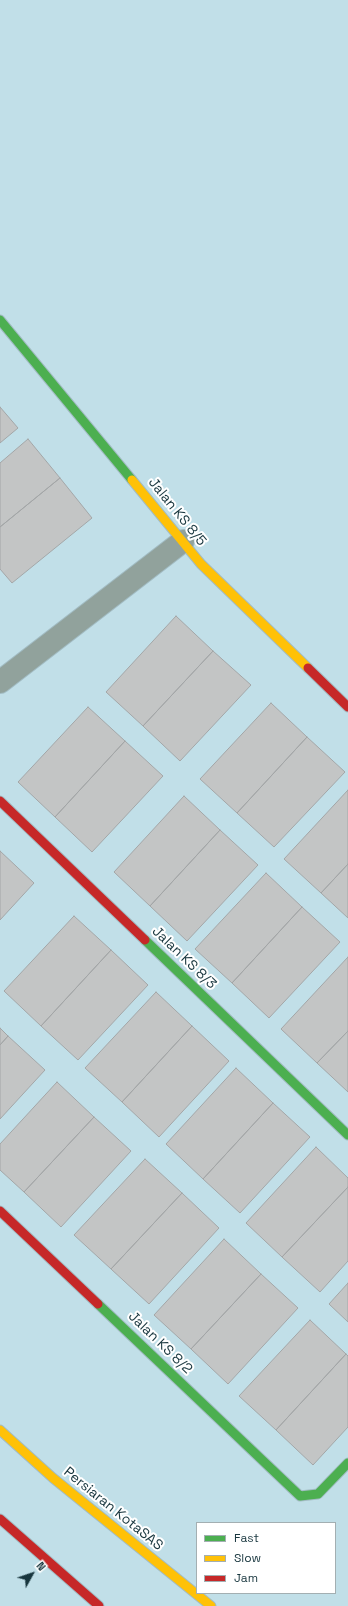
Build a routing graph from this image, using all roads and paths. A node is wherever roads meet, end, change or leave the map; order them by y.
1 (0, 320) edge
2 (183, 541) junction
3 (0, 682) edge
4 (348, 707) edge
5 (0, 801) edge
6 (348, 1134) edge
7 (0, 1210) edge
8 (0, 1430) edge
9 (348, 1462) edge
10 (0, 1519) edge
11 (196, 1594) edge
12 (196, 1594) edge
13 (99, 1606) edge
14 (211, 1606) edge

1 - 2 street, Jalan KS 8/5
2 - 3 street
2 - 4 street, Jalan KS 8/5
5 - 6 street, Jalan KS 8/3
7 - 9 street, Jalan KS 8/2
8 - 11 street, Persiaran KotaSAS
10 - 13 street
12 - 14 street, Persiaran KotaSAS

